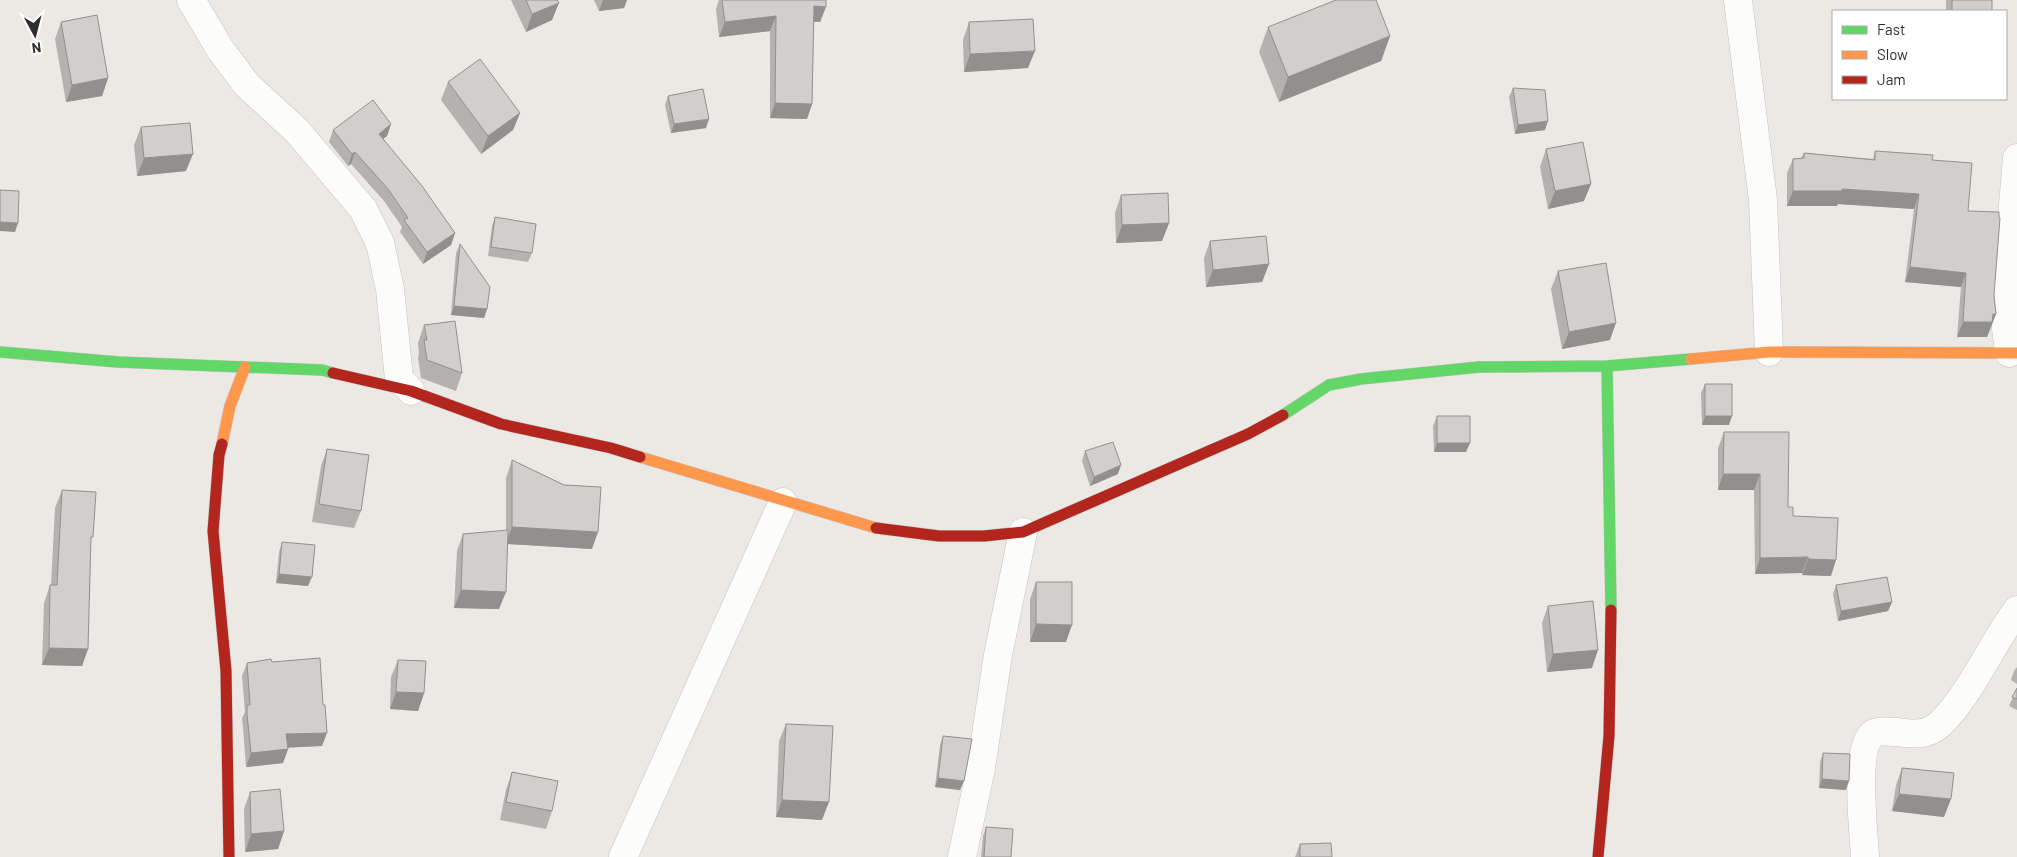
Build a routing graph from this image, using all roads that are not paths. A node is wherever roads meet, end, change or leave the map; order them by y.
1 (191, 0) edge
2 (1738, 0) edge
3 (2017, 158) edge
4 (0, 352) edge
5 (1769, 352) junction
6 (2013, 353) edge
7 (1607, 366) junction
8 (244, 368) junction
9 (411, 391) junction
10 (784, 502) junction
11 (1023, 532) junction
12 (2017, 610) edge
13 (229, 857) edge
14 (623, 857) edge
15 (962, 857) edge
16 (1598, 857) edge
17 (1865, 857) edge

1 - 9 street
2 - 5 street
3 - 6 street
4 - 8 street
5 - 6 street
5 - 7 street
7 - 11 street
7 - 16 street
8 - 9 street
8 - 13 street
9 - 10 street
10 - 11 street
10 - 14 street
11 - 15 street
12 - 17 street

